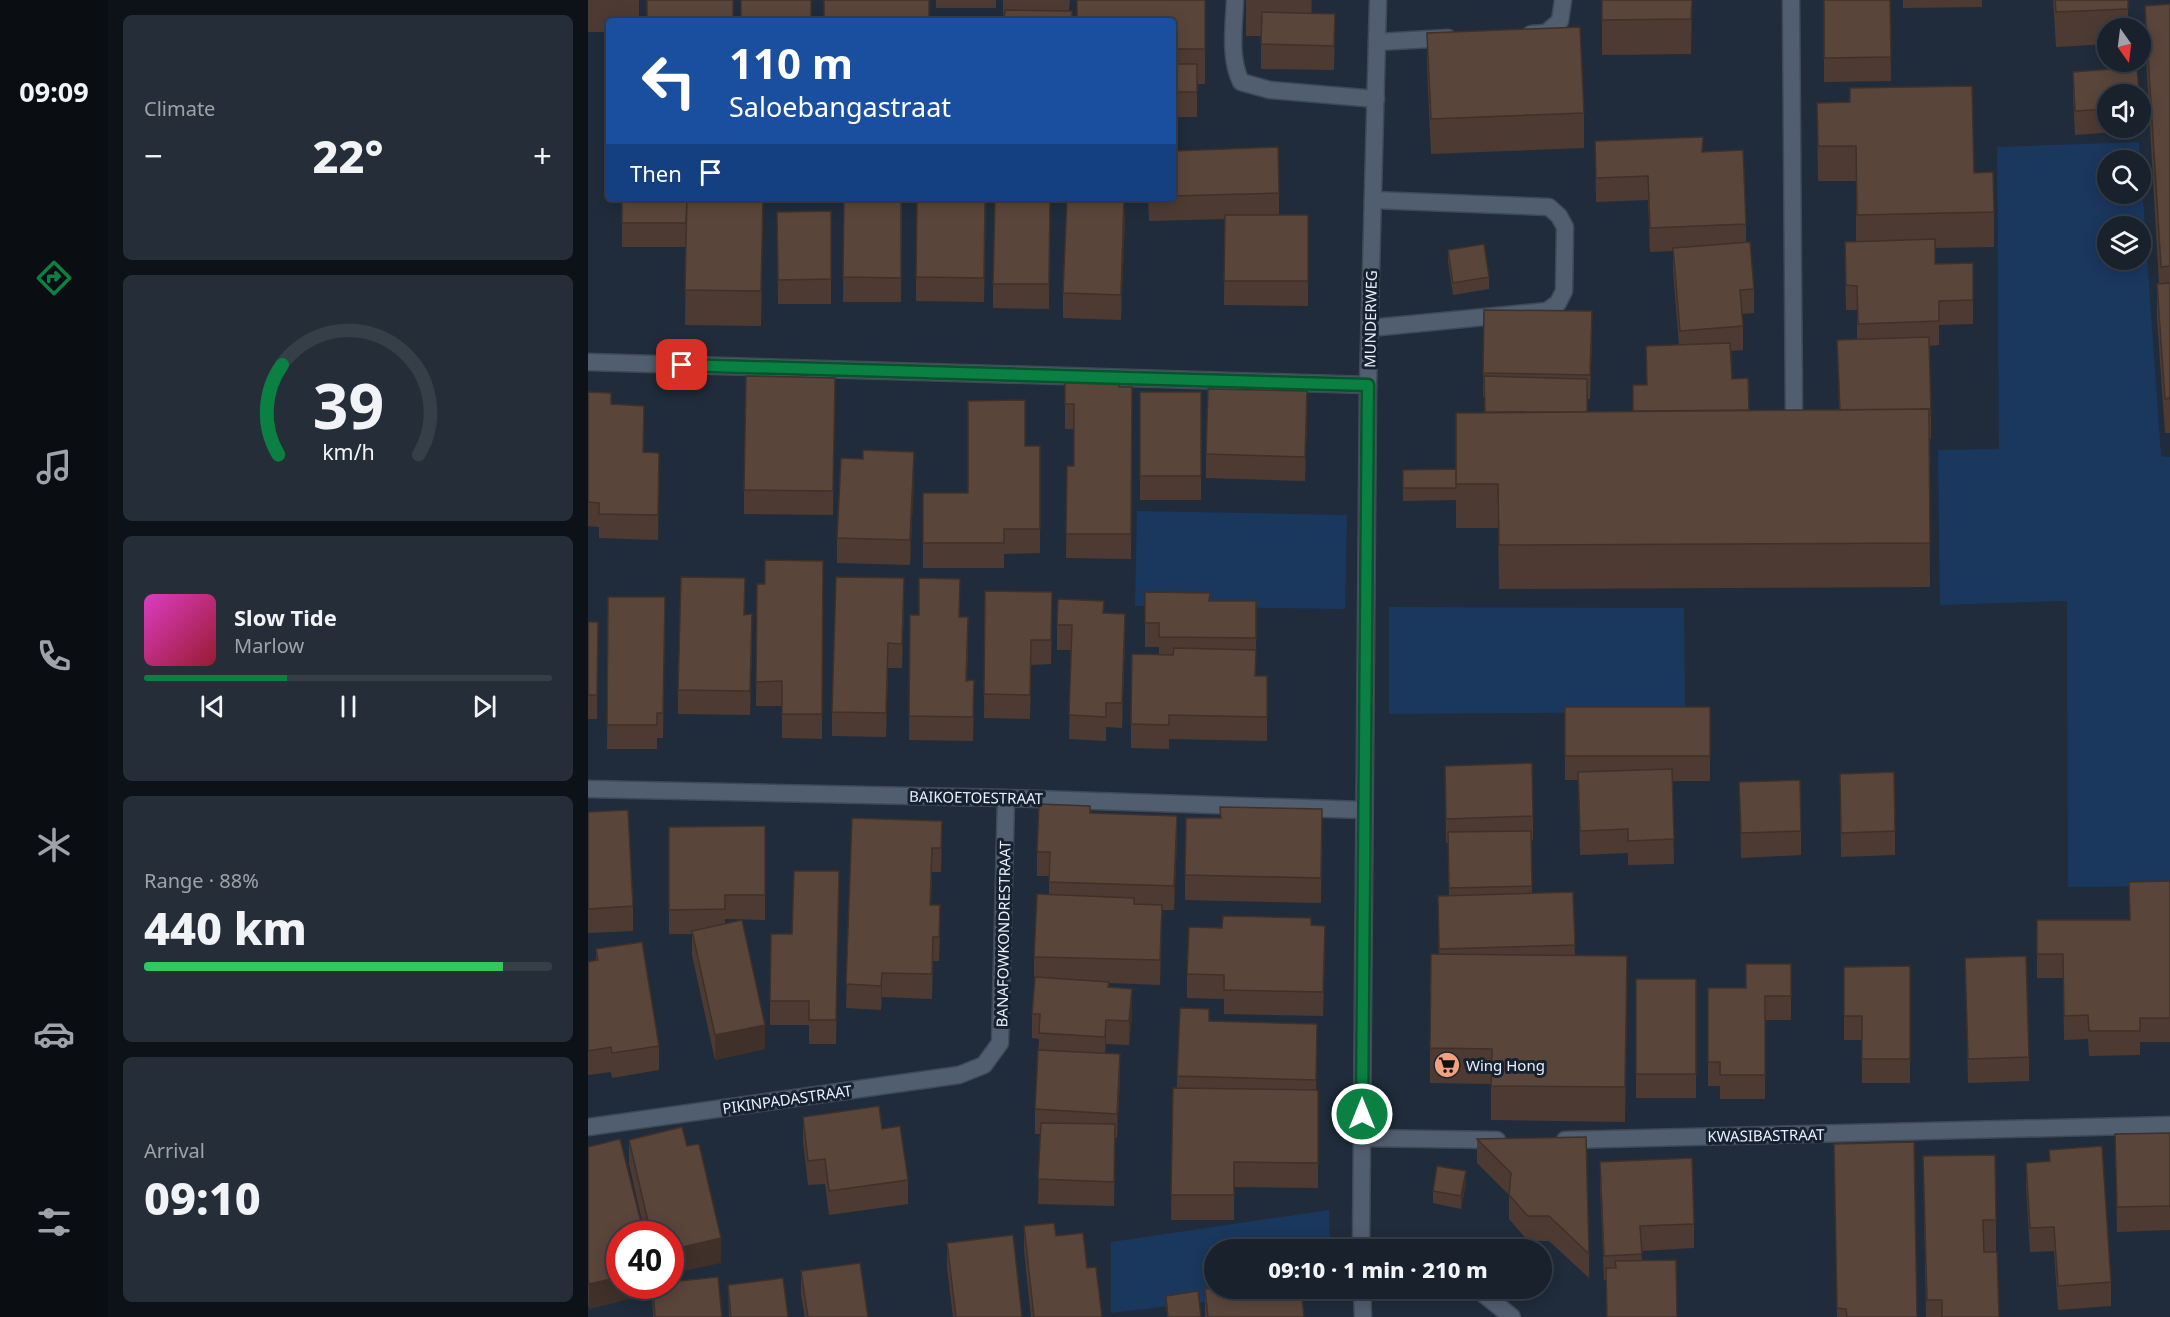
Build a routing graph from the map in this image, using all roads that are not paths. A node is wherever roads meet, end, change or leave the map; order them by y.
1 (1235, 0) edge
2 (1378, 0) edge
3 (1563, 0) edge
4 (1791, 0) edge
5 (1512, 35) edge
6 (1467, 37) edge
7 (1377, 42) junction
8 (1376, 99) junction
9 (1373, 200) junction
10 (1370, 328) junction
11 (588, 362) edge
12 (1368, 385) junction
13 (1794, 417) edge
14 (588, 789) edge
15 (1006, 798) junction
16 (1363, 810) junction
17 (984, 1065) joint
18 (2170, 1125) edge
19 (588, 1127) edge
20 (1362, 1138) junction
21 (1554, 1140) edge
22 (1508, 1141) edge
23 (1361, 1239) edge
24 (1362, 1299) edge
25 (1490, 1299) edge
26 (1363, 1317) edge
27 (1512, 1317) edge

1 - 8 street
2 - 7 street, MUNDERWEG
3 - 5 street
4 - 13 street
6 - 7 street
7 - 8 street, MUNDERWEG
8 - 9 street, MUNDERWEG
9 - 10 street, MUNDERWEG
9 - 10 street
10 - 12 street, MUNDERWEG
11 - 12 street
12 - 16 street, MUNDERWEG
14 - 15 street, BAIKOETOESTRAAT
15 - 16 street, BAIKOETOESTRAAT
15 - 17 street, BANAFOWKONDRESTRAAT
16 - 20 street, MUNDERWEG
17 - 19 street, PIKINPADASTRAAT
18 - 21 street, KWASIBASTRAAT
20 - 22 street
20 - 23 street, MUNDERWEG
24 - 26 street
25 - 27 street

